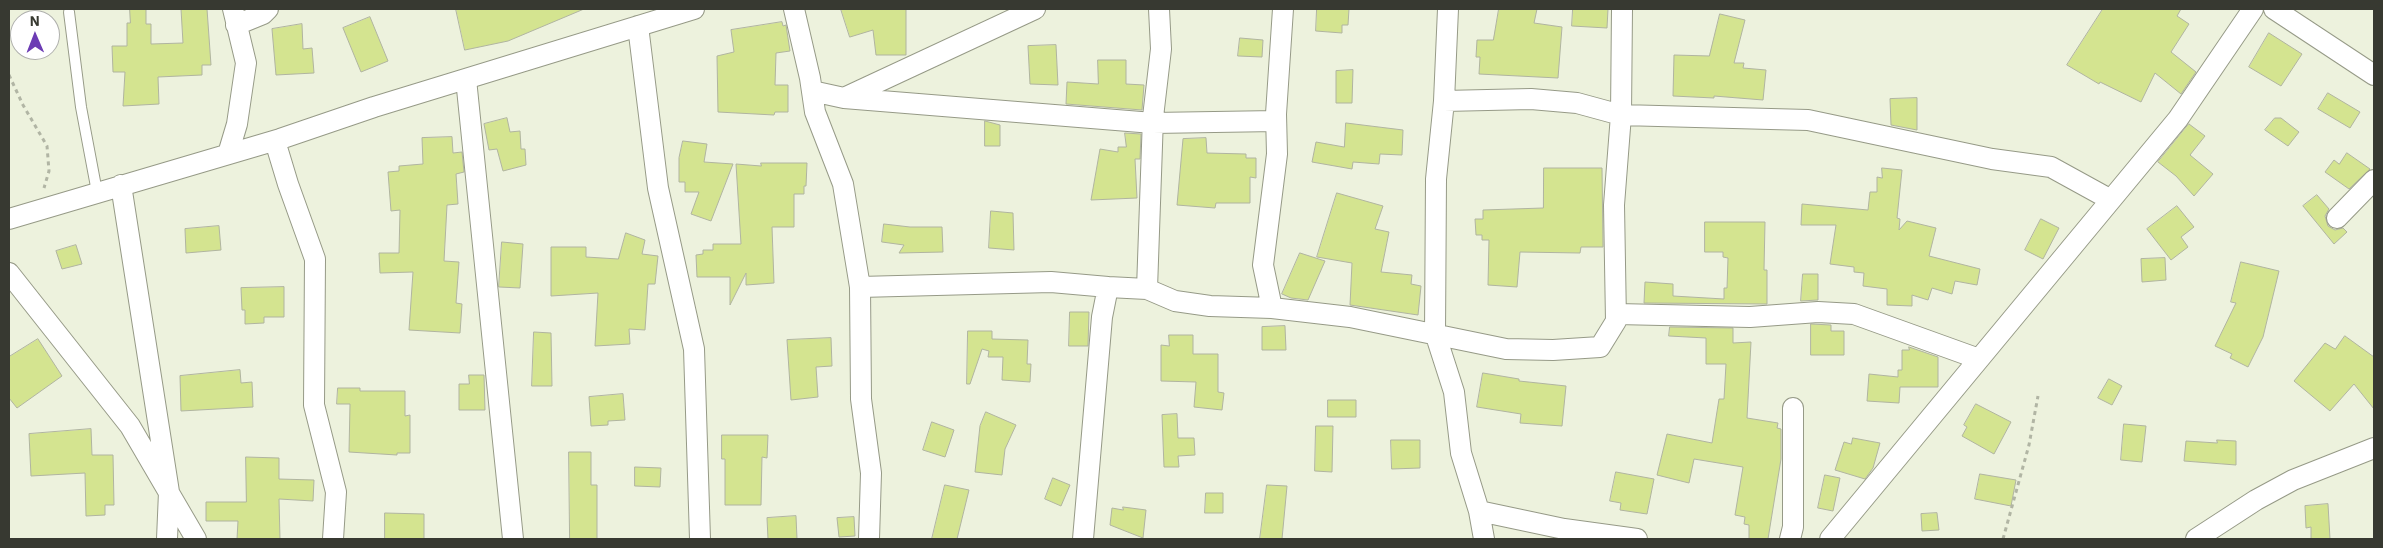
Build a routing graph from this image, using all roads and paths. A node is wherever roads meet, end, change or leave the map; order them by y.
1 (268, 9) edge
2 (694, 9) edge
3 (794, 9) edge
4 (1035, 9) edge
5 (1159, 9) edge
6 (1283, 9) edge
7 (1448, 9) edge
8 (1622, 9) edge
9 (2253, 9) edge
10 (2278, 9) edge
11 (69, 12) dead end
12 (235, 17) edge
13 (638, 26) junction
14 (9, 75) edge
15 (2374, 75) edge
16 (466, 79) junction
17 (812, 91) junction
18 (844, 98) junction
19 (1444, 101) junction
20 (1621, 115) junction
21 (1276, 121) junction
22 (1154, 123) junction
23 (276, 141) junction
24 (228, 154) junction
25 (2374, 180) edge
26 (122, 186) junction
27 (97, 192) junction
28 (2111, 200) junction
29 (38, 210) junction
30 (2337, 218) dead end
31 (9, 219) edge
32 (9, 273) edge
33 (860, 287) junction
34 (1108, 287) junction
35 (1147, 289) junction
36 (1272, 308) junction
37 (1617, 314) junction
38 (1435, 333) junction
39 (1979, 359) junction
40 (2038, 396) dead end
41 (1793, 408) dead end
42 (2374, 448) edge
43 (169, 492) junction
44 (1479, 511) junction
45 (167, 539) edge
46 (196, 539) edge
47 (333, 539) edge
48 (513, 539) edge
49 (700, 539) edge
50 (869, 539) edge
51 (1083, 539) edge
52 (1484, 539) edge
53 (1637, 539) edge
54 (1790, 539) edge
55 (1830, 539) edge
56 (2003, 539) edge
57 (2196, 539) edge

1 - 12 street
2 - 13 street
3 - 17 street
4 - 18 street
5 - 22 street
6 - 21 street
7 - 19 street
8 - 20 street
9 - 28 street
10 - 15 street
11 - 27 lane
12 - 24 street
13 - 16 street
13 - 49 street
14 - 29 path
16 - 23 street
16 - 48 street
17 - 18 street
17 - 33 street
18 - 22 street
19 - 20 street
19 - 38 street
20 - 28 street
20 - 37 street
21 - 22 street
21 - 36 street
22 - 35 street
23 - 24 street
23 - 47 street
24 - 26 street
25 - 30 street
26 - 27 street
26 - 43 street
27 - 29 street
28 - 39 street
29 - 31 street
32 - 43 street
33 - 34 street
33 - 50 street
34 - 35 street
34 - 51 street
35 - 36 street
36 - 38 street
37 - 38 street
37 - 39 street
38 - 44 street
39 - 55 street
40 - 56 path
41 - 54 street
42 - 57 street
43 - 45 street
43 - 46 street
44 - 52 street
44 - 53 street

